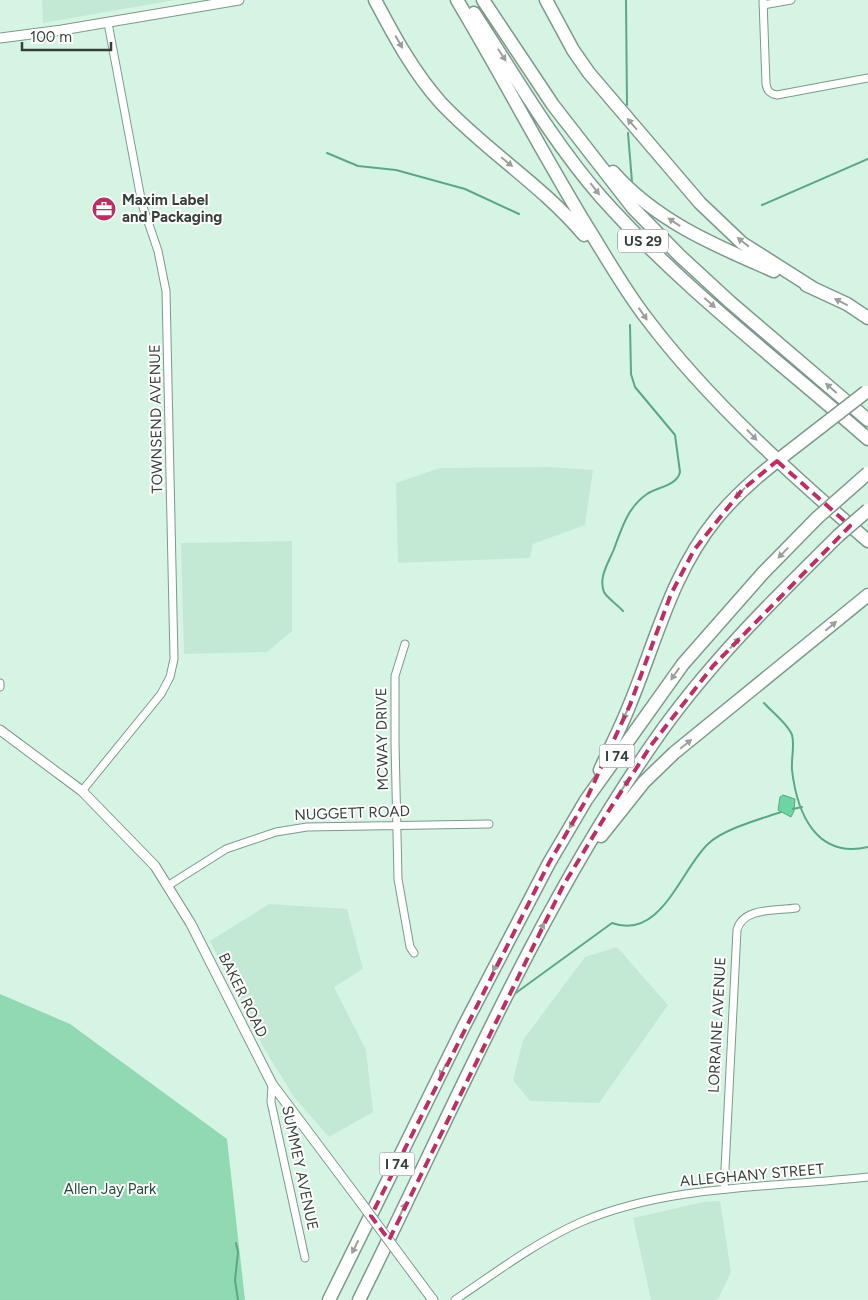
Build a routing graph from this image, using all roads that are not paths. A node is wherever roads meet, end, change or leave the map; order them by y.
1 (239, 0) edge
2 (375, 0) edge
3 (457, 0) edge
4 (466, 0) edge
5 (483, 0) edge
6 (546, 0) edge
7 (791, 0) edge
8 (763, 3) edge
9 (108, 23) junction
10 (0, 38) edge
11 (868, 78) edge
12 (568, 126) junction
13 (616, 274) junction
14 (813, 288) junction
15 (868, 318) edge
16 (867, 391) edge
17 (868, 420) edge
18 (868, 439) edge
19 (777, 461) junction
20 (868, 473) edge
21 (868, 510) edge
22 (868, 542) edge
23 (868, 595) edge
24 (405, 644) dead end
25 (0, 683) edge
26 (0, 687) edge
27 (0, 730) edge
28 (82, 791) junction
29 (586, 800) junction
30 (489, 824) dead end
31 (397, 825) junction
32 (169, 885) junction
33 (563, 886) junction
34 (796, 908) dead end
35 (414, 954) dead end
36 (272, 1084) junction
37 (868, 1177) edge
38 (724, 1189) junction
39 (305, 1258) dead end
40 (329, 1300) edge
41 (359, 1300) edge
42 (433, 1300) edge
43 (455, 1300) edge

1 - 9 street
2 -> 13 highway
3 - 13 highway
4 -> 18 highway, US 29
5 - 12 highway, US 29
14 -> 6 highway
7 - 8 street
8 - 11 street
9 - 10 street
9 - 28 street, TOWNSEND AVENUE
14 -> 12 highway
17 -> 12 highway, US 29
13 -> 19 highway
15 -> 14 highway
16 - 19 highway, bridge
19 - 22 highway
19 -> 29 highway
20 -> 29 highway, I 74, bridge
33 -> 21 highway, I 74, bridge
33 -> 23 highway
24 - 31 street, MCWAY DRIVE
25 - 26 street
27 - 28 street, BAKER ROAD
28 - 32 street, BAKER ROAD
29 -> 40 highway, I 74
30 - 31 street, NUGGETT ROAD
31 - 32 street, NUGGETT ROAD
31 - 35 street, MCWAY DRIVE
32 - 36 street, BAKER ROAD
41 -> 33 highway, I 74
34 - 38 street, LORRAINE AVENUE
36 - 39 street, SUMMEY AVENUE
36 - 42 street, BAKER ROAD, bridge
37 - 38 street, ALLEGHANY STREET
38 - 43 street, ALLEGHANY STREET

